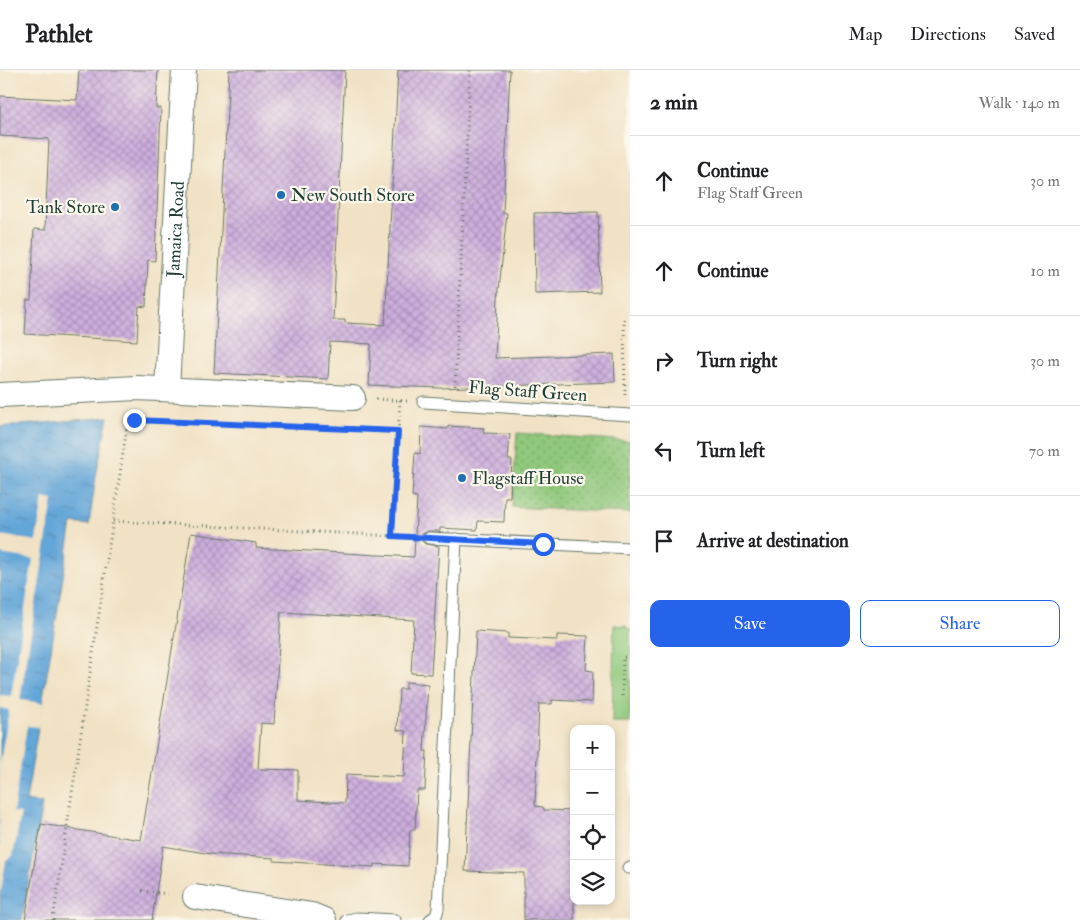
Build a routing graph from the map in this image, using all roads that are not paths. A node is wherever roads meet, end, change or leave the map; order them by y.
1 (184, 70) edge
2 (167, 389) junction
3 (0, 395) edge
4 (353, 398) dead end
5 (423, 402) dead end
6 (628, 414) edge
7 (429, 538) road end
8 (456, 539) junction
9 (630, 548) edge
10 (195, 898) road end
11 (324, 920) edge
12 (347, 920) edge
13 (395, 920) edge
14 (430, 920) edge

1 - 2 street, Jamaica Road
2 - 3 street
2 - 4 street
5 - 6 lane, Flag Staff Green
7 - 8 lane
8 - 9 lane
8 - 14 lane
10 - 11 street
12 - 13 lane

